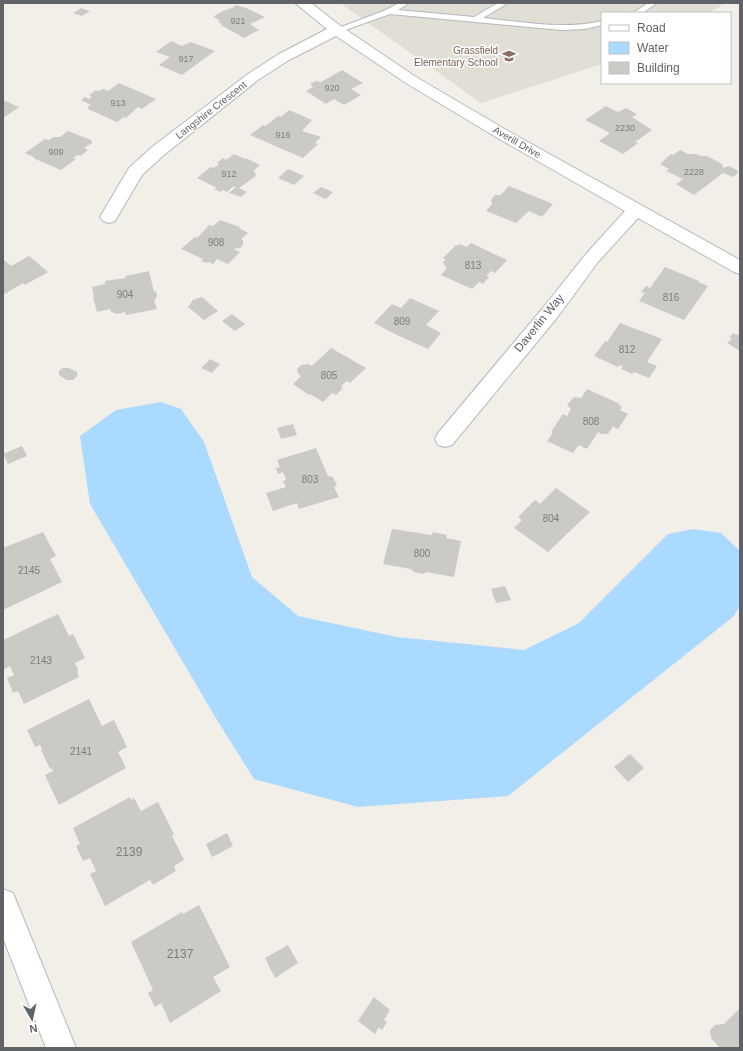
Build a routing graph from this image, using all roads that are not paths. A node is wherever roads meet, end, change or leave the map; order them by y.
1 (302, 3) edge
2 (405, 3) edge
3 (504, 3) edge
4 (653, 3) edge
5 (389, 12) junction
6 (639, 12) edge
7 (475, 20) junction
8 (601, 23) edge
9 (337, 30) junction
10 (636, 210) junction
11 (109, 217) dead end
12 (740, 268) edge
13 (444, 439) dead end
14 (3, 903) edge
15 (61, 1048) edge

1 - 9 street, Averill Drive
2 - 5 lane
3 - 7 lane
4 - 6 lane
5 - 7 lane
5 - 9 lane
7 - 8 lane
9 - 10 street, Averill Drive
9 - 11 street, Langshire Crescent
10 - 12 street, Averill Drive
10 - 13 street, Daverlin Way
14 - 15 street

